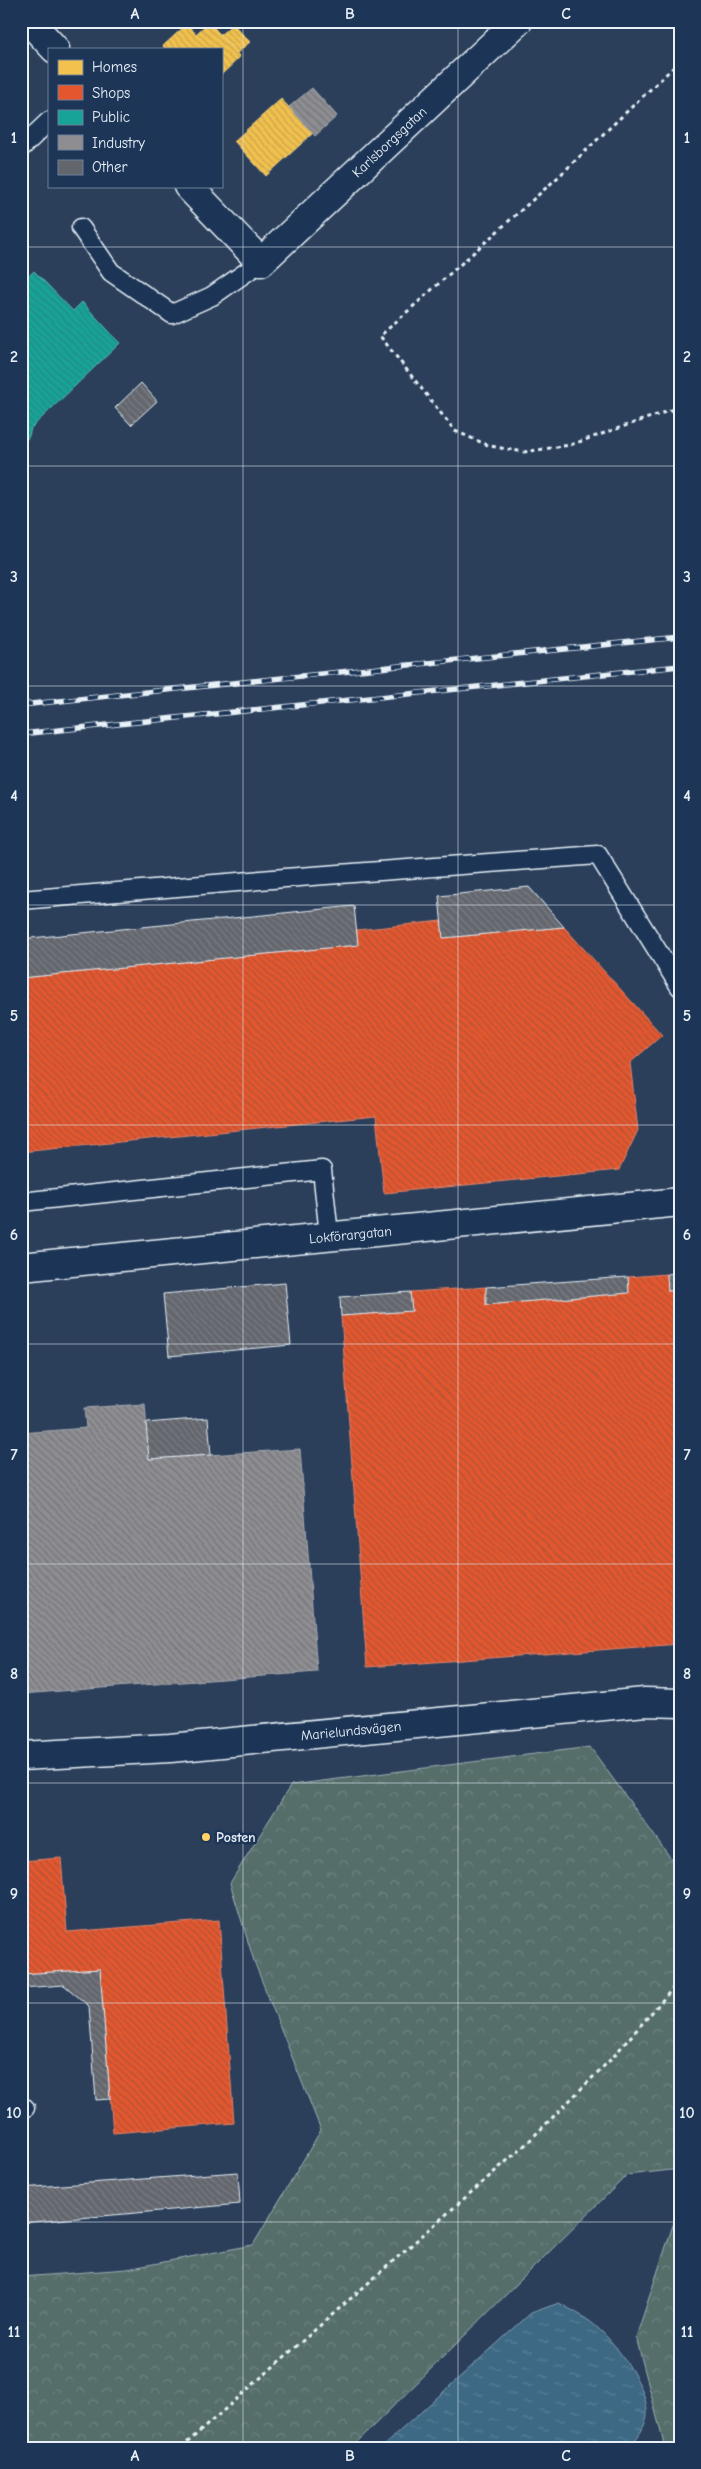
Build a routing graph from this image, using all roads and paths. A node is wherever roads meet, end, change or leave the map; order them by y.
1 (29, 21) edge
2 (518, 21) edge
3 (54, 48) edge
4 (680, 61) edge
5 (48, 122) edge
6 (21, 148) edge
7 (190, 188) edge
8 (81, 228) dead end
9 (261, 262) junction
10 (680, 407) edge
11 (21, 900) edge
12 (680, 987) edge
13 (21, 1202) edge
14 (680, 1202) edge
15 (329, 1235) junction
16 (21, 1267) edge
17 (680, 1702) edge
18 (21, 1756) edge
19 (680, 1980) edge
20 (181, 2448) edge

1 - 3 street
2 - 9 street, Karlsborgsgatan
4 - 10 path
5 - 6 lane
7 - 9 street
8 - 9 lane
11 - 12 lane
13 - 15 lane
14 - 15 street, Lokförargatan
15 - 16 street, Lokförargatan
17 - 18 street, Marielundsvägen
19 - 20 path

